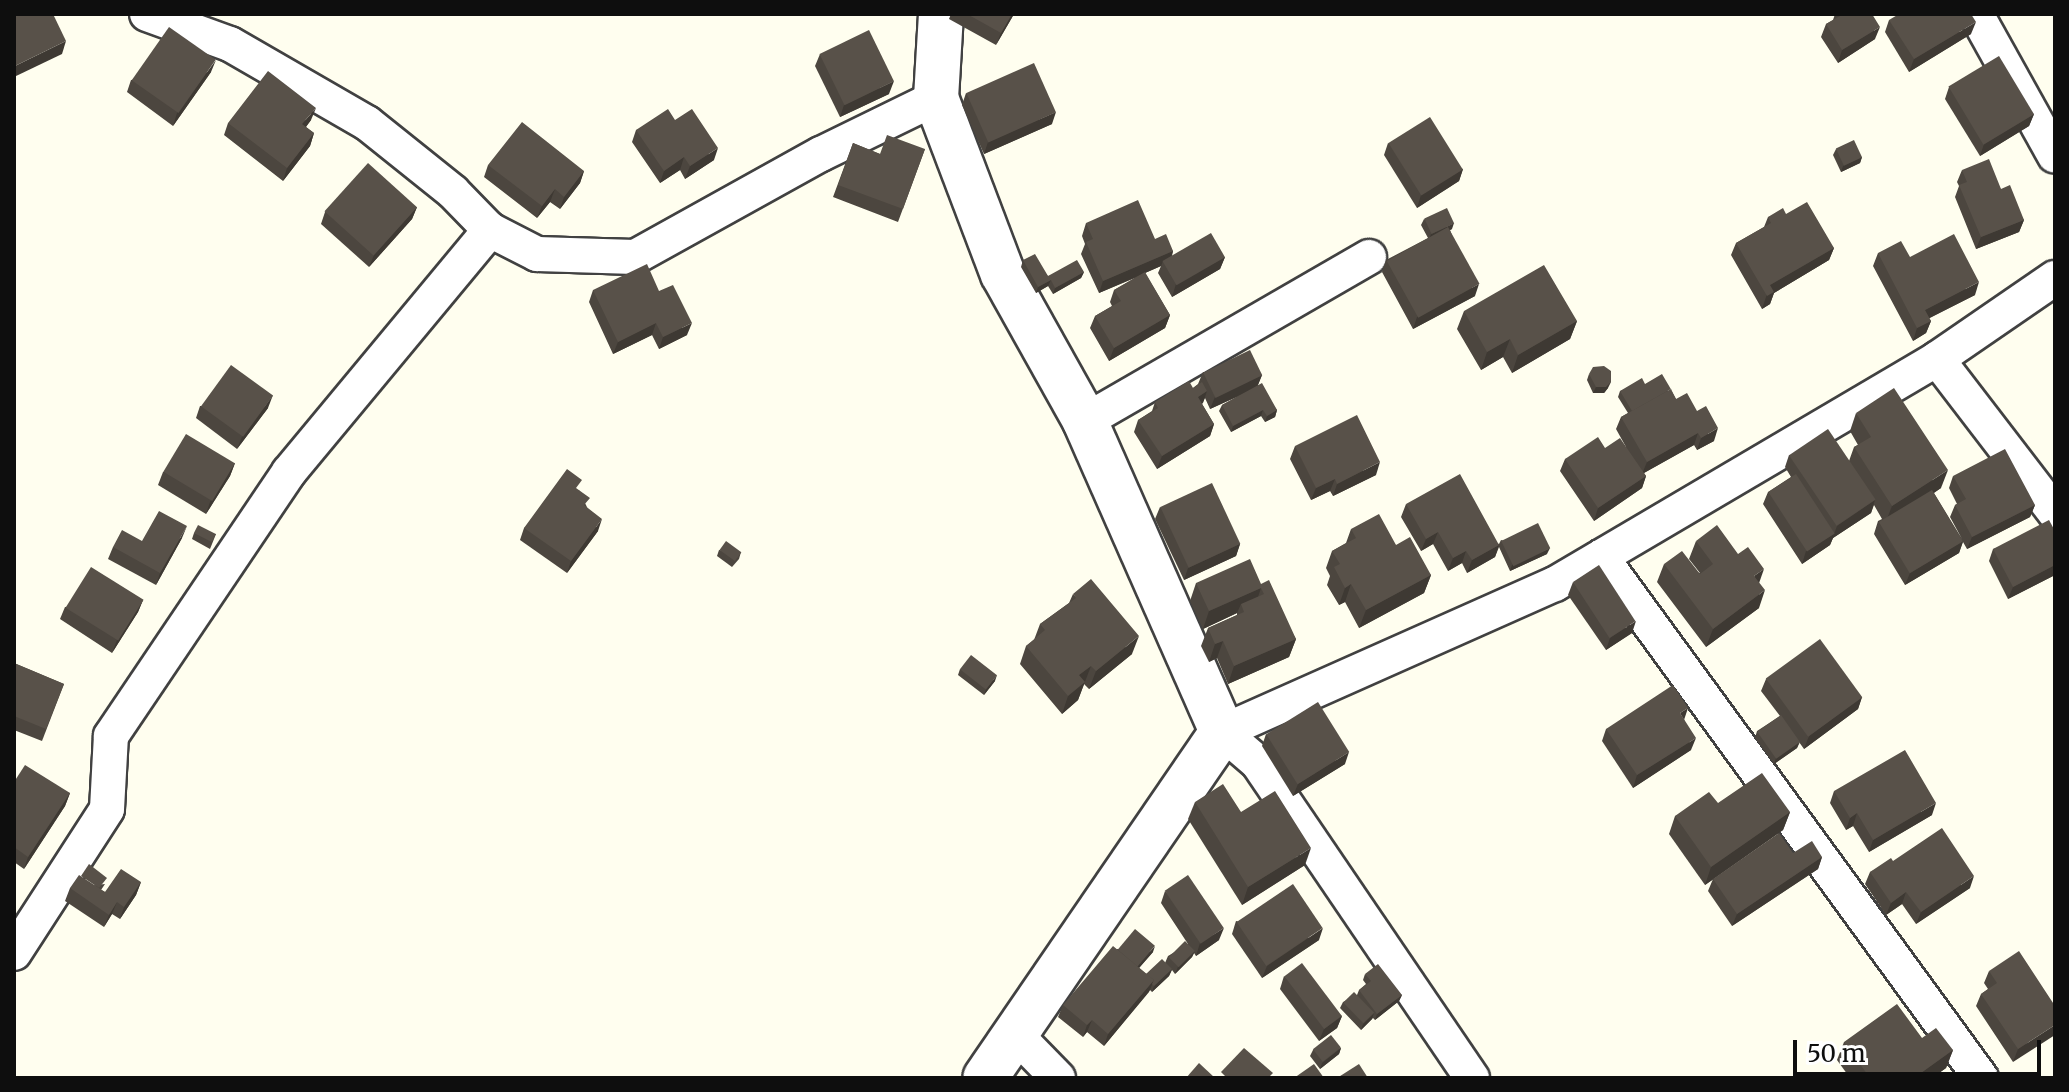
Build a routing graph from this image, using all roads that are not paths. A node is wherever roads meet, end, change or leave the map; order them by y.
1 (147, 14) edge
2 (941, 14) edge
3 (1976, 14) edge
4 (936, 98) junction
5 (2055, 156) edge
6 (490, 230) junction
7 (1369, 257) dead end
8 (2055, 278) edge
9 (1937, 359) junction
10 (1085, 421) junction
11 (2055, 513) edge
12 (1601, 557) junction
13 (1222, 732) junction
14 (14, 953) edge
15 (1016, 1035) junction
16 (985, 1078) edge
17 (1058, 1078) edge
18 (1472, 1078) edge
19 (1981, 1078) edge

1 - 6 street
2 - 4 street
3 - 5 street
4 - 6 street
4 - 10 street
6 - 14 street
7 - 10 street
8 - 9 street
9 - 11 street
9 - 12 street
10 - 13 street
12 - 13 street
12 - 19 street
13 - 15 street
13 - 18 street
15 - 16 street
15 - 17 street

